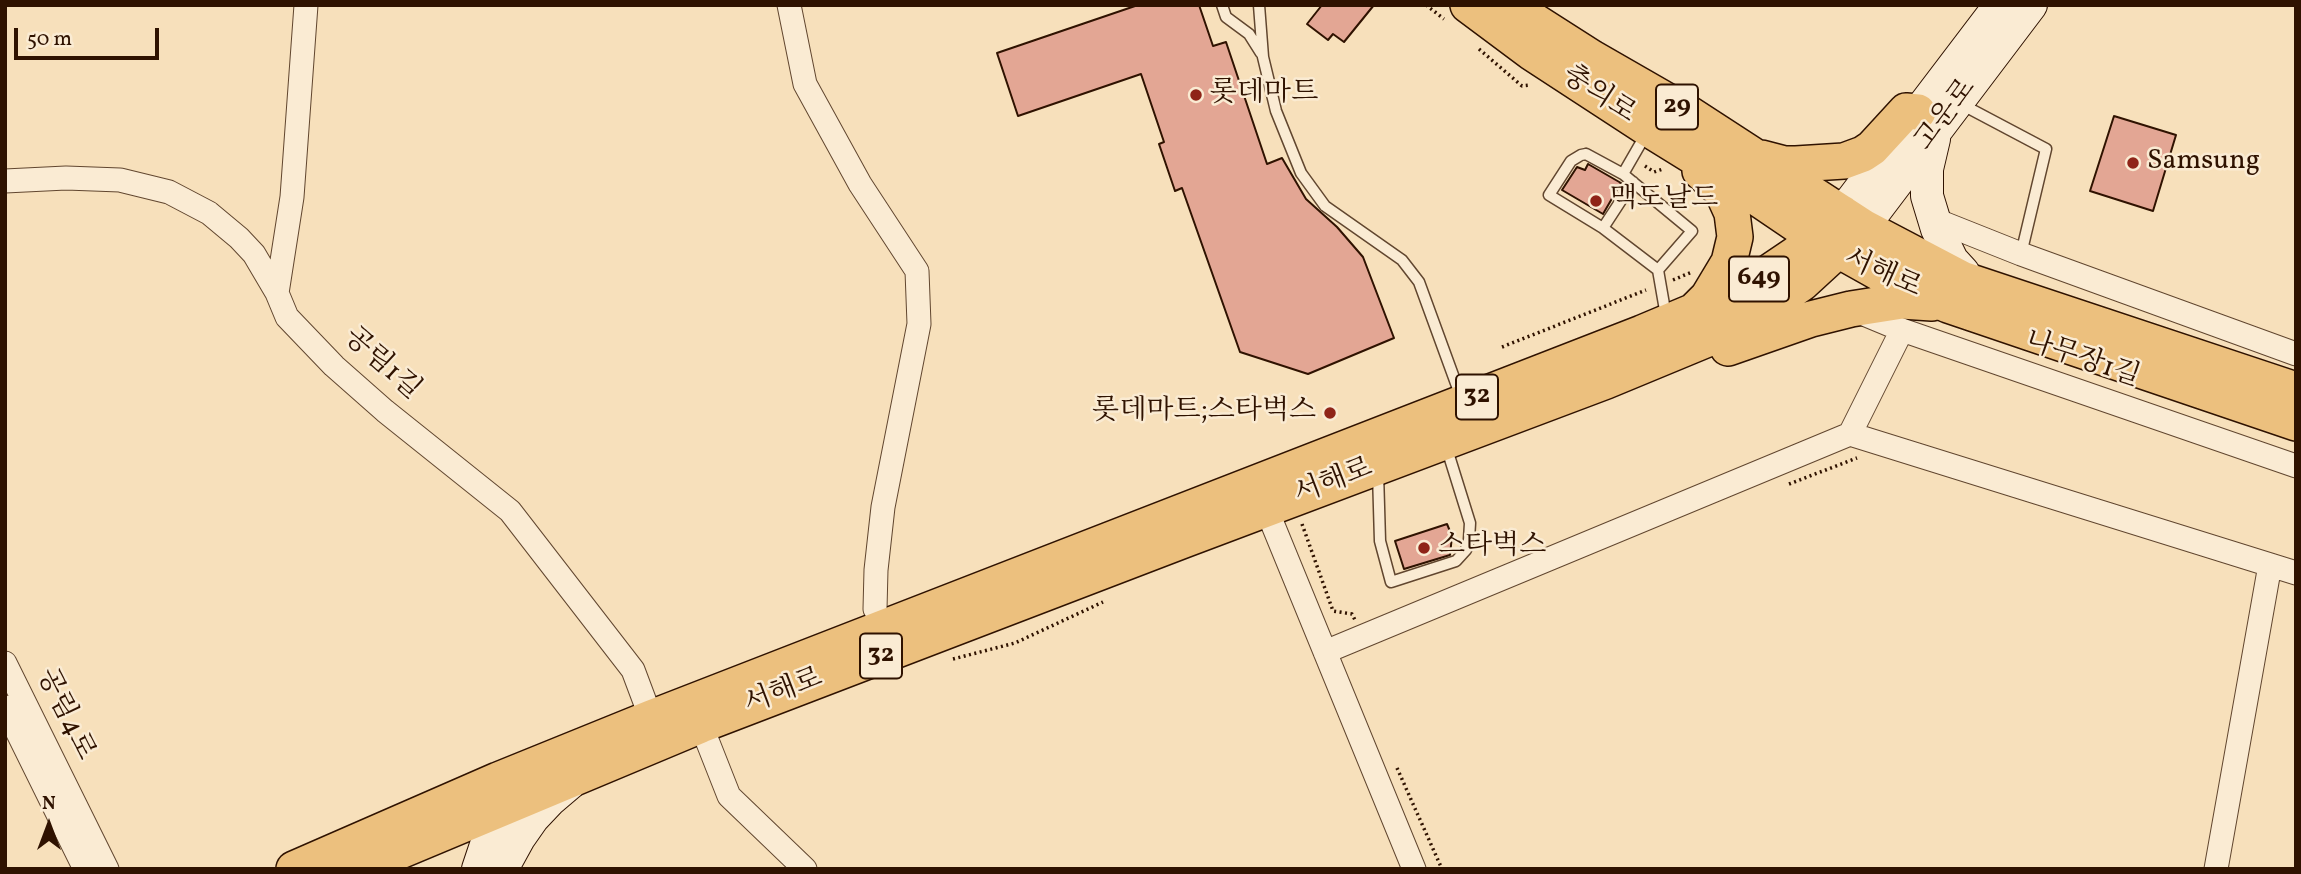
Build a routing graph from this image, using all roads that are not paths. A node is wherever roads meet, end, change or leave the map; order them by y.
1 (306, 5) edge
2 (789, 5) edge
3 (1222, 5) edge
4 (1259, 5) edge
5 (1509, 5) edge
6 (2000, 5) edge
7 (2031, 5) edge
8 (1459, 15) edge
9 (1263, 57) junction
10 (1938, 114) junction
11 (1661, 142) junction
12 (1741, 149) junction
13 (1623, 174) junction
14 (5, 181) edge
15 (1633, 182) junction
16 (1933, 219) junction
17 (1852, 220) junction
18 (1603, 228) junction
19 (1826, 243) junction
20 (2021, 254) junction
21 (1658, 271) junction
22 (1955, 292) junction
23 (277, 293) junction
24 (1851, 309) junction
25 (1690, 324) junction
26 (1902, 330) junction
27 (2296, 354) edge
28 (1606, 381) junction
29 (2296, 390) edge
30 (1463, 403) junction
31 (2296, 423) edge
32 (1850, 434) junction
33 (1445, 441) junction
34 (2296, 466) edge
35 (1377, 467) junction
36 (1273, 507) junction
37 (2270, 565) junction
38 (2296, 573) edge
39 (875, 609) junction
40 (1325, 652) junction
41 (5, 663) edge
42 (5, 707) edge
43 (651, 718) junction
44 (701, 726) junction
45 (509, 776) junction
46 (579, 776) junction
47 (499, 810) junction
48 (2217, 867) edge
49 (361, 868) edge
50 (85, 869) edge
51 (107, 869) edge
52 (294, 869) edge
53 (405, 869) edge
54 (478, 869) edge
55 (502, 869) edge
56 (805, 869) edge
57 (1414, 869) edge

1 - 23 street
2 - 39 street
3 - 9 lane
4 - 9 lane
5 - 11 main road, 충의로 / 29
6 - 10 main road, 고운로
7 - 10 main road, 고운로
8 - 11 main road, 충의로 / 29
9 - 30 lane
10 - 12 main road
10 - 16 main road
10 - 17 main road, 고운로
10 - 20 lane
11 - 12 main road, 충의로 / 29
11 - 13 lane
11 - 19 main road, 충의로 / 29
11 - 25 main road, 32
12 - 17 main road, 충의로 / 29
13 - 15 lane
13 - 18 lane
14 - 23 street, 공림1길
15 - 18 lane
15 - 21 lane
16 - 20 street
16 - 22 main road
17 - 19 main road
17 - 22 main road, 서해로 / 29
18 - 21 lane
19 - 22 main road, 서해로 / 29
19 - 25 main road, 서해로 / 649
20 - 27 street
21 - 25 lane
22 - 24 main road
22 - 29 main road, 서해로 / 29
22 - 31 main road, 서해로 / 29
23 - 43 street, 공림1길
24 - 26 street, 나무장1길
24 - 28 main road
25 - 28 main road, 서해로 / 32
25 - 30 main road, 서해로 / 32
26 - 32 street
26 - 34 street, 나무장1길
28 - 33 main road, 서해로 / 32
30 - 36 main road, 서해로 / 32
32 - 37 street
32 - 40 street
33 - 35 main road, 서해로 / 32
33 - 35 lane
35 - 36 main road, 서해로 / 32
36 - 39 main road
36 - 40 street
36 - 43 main road, 서해로 / 32
36 - 44 main road, 서해로 / 32
37 - 38 street
37 - 48 street
39 - 43 main road
40 - 57 street
41 - 51 street, 공림4로
42 - 50 street, 공림4로
43 - 45 main road, 서해로 / 32
44 - 46 main road, 서해로 / 32
44 - 56 street
45 - 47 main road
45 - 52 main road, 서해로 / 32
46 - 47 main road, 서해로 / 32
46 - 55 main road
47 - 49 main road, 서해로 / 32
47 - 54 main road
49 - 53 main road

